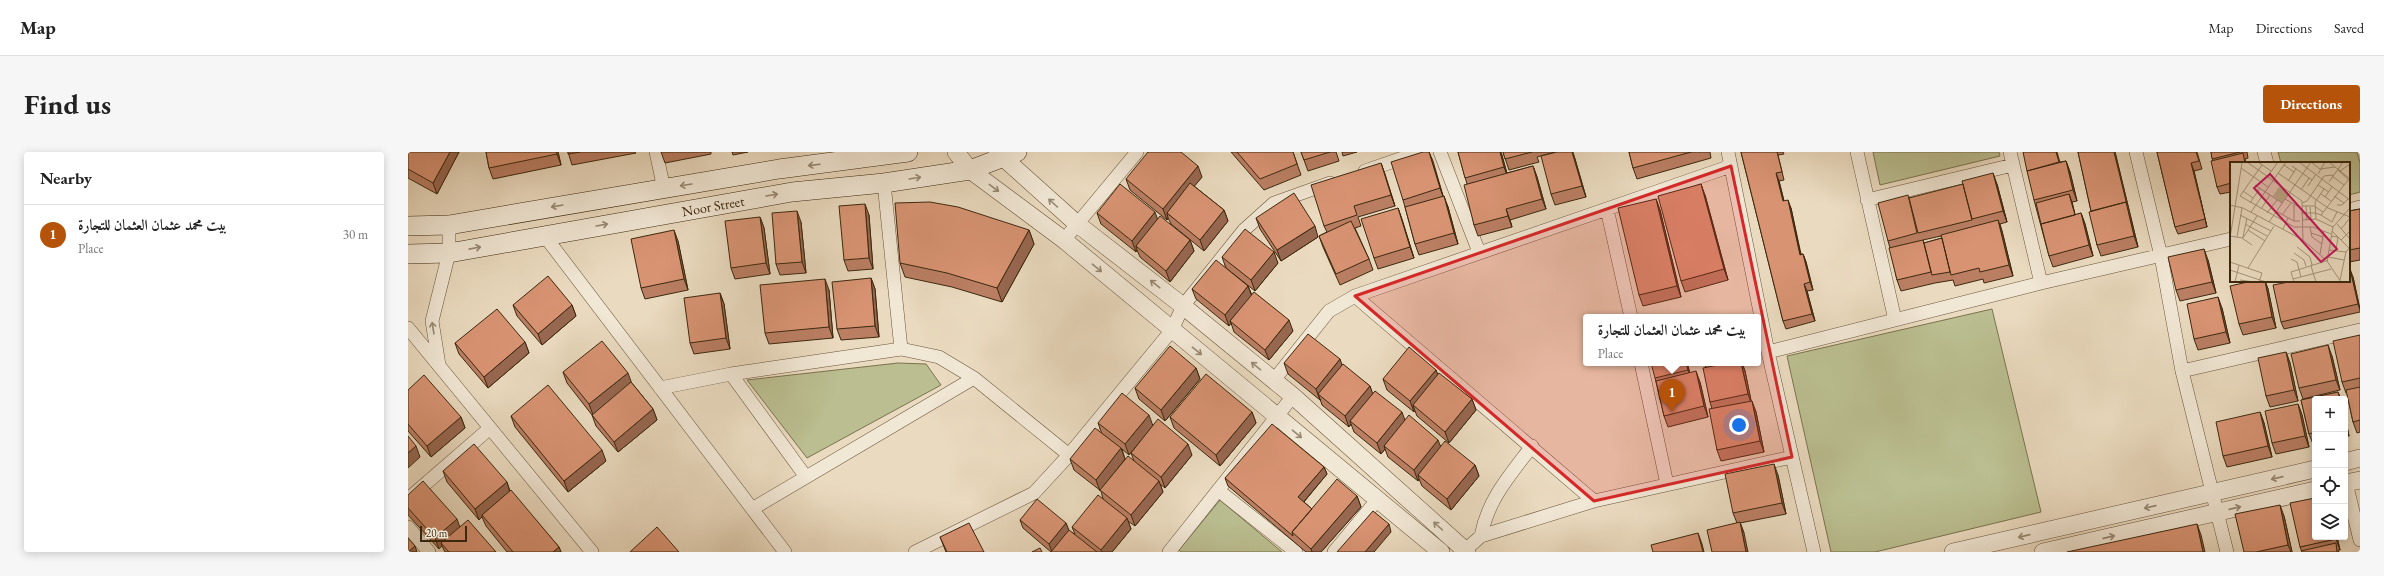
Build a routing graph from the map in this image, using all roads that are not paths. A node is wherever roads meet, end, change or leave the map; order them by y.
1 (656, 152) edge
2 (908, 152) edge
3 (956, 152) edge
4 (1137, 152) edge
5 (1420, 152) edge
6 (1440, 152) edge
7 (1728, 152) edge
8 (1857, 152) edge
9 (2010, 152) edge
10 (2136, 152) edge
11 (2264, 152) edge
12 (1005, 154) edge
13 (2267, 162) edge
14 (2013, 165) junction
15 (1731, 166) junction
16 (970, 170) junction
17 (1354, 175) edge
18 (1340, 180) edge
19 (884, 183) junction
20 (664, 189) junction
21 (1867, 200) junction
22 (2360, 208) edge
23 (1607, 209) junction
24 (2350, 210) edge
25 (1076, 223) junction
26 (448, 225) junction
27 (408, 226) edge
28 (544, 235) junction
29 (2230, 239) edge
30 (1064, 240) junction
31 (1479, 252) junction
32 (449, 253) junction
33 (408, 254) edge
34 (2161, 256) junction
35 (2040, 283) junction
36 (1354, 296) junction
37 (1183, 306) junction
38 (1630, 314) edge
39 (1760, 314) edge
40 (1761, 317) edge
41 (1895, 320) junction
42 (408, 328) edge
43 (1172, 330) junction
44 (2360, 330) edge
45 (901, 349) junction
46 (1768, 352) junction
47 (439, 366) junction
48 (1642, 366) edge
49 (2182, 371) junction
50 (731, 374) junction
51 (974, 378) junction
52 (1274, 380) junction
53 (660, 388) junction
54 (1293, 396) junction
55 (1276, 416) junction
56 (490, 428) junction
57 (1532, 446) junction
58 (1069, 455) junction
59 (1792, 457) junction
60 (2360, 458) edge
61 (2348, 461) edge
62 (2312, 470) edge
63 (806, 477) junction
64 (2350, 482) edge
65 (1667, 484) junction
66 (1218, 490) junction
67 (2312, 491) edge
68 (2213, 492) junction
69 (408, 499) edge
70 (1377, 500) junction
71 (1594, 501) junction
72 (752, 509) junction
73 (2217, 512) junction
74 (408, 527) edge
75 (1481, 536) junction
76 (2360, 540) edge
77 (934, 548) edge
78 (1465, 551) edge
79 (429, 552) edge
80 (592, 552) edge
81 (785, 552) edge
82 (915, 552) edge
83 (1169, 552) edge
84 (1296, 552) edge
85 (1334, 552) edge
86 (1441, 552) edge
87 (1814, 552) edge
88 (1952, 552) edge
89 (2043, 552) edge
90 (2227, 552) edge

1 - 20 street
2 -> 20 main road, Noor Street
3 - 16 street
4 - 25 street
5 - 17 street
6 - 31 street
7 - 15 street
8 - 21 street
9 - 14 street
10 - 34 street
11 - 13 street
12 - 16 main road, Noor Street
25 -> 12 street
14 - 21 street
14 - 35 street
15 - 23 street
15 - 39 street
19 -> 16 main road, Noor Street
16 -> 30 street
18 - 37 street
28 -> 19 main road, Noor Street
19 - 45 street
20 -> 26 main road, Noor Street
21 - 41 street
22 - 24 street
23 - 31 street
23 - 38 street
25 - 30 street
37 -> 25 street
26 - 27 main road, Noor Street
26 - 32 street
32 -> 28 main road, Noor Street
28 - 53 street
29 - 34 street
30 -> 43 street
31 - 36 street
32 - 33 main road, Noor Street
47 -> 32 street
34 - 35 street
34 - 49 street
35 - 41 street
36 - 52 street
36 - 57 street
37 - 43 street
52 -> 37 street
40 - 46 street
41 - 46 street
42 - 47 street
43 -> 55 street
43 - 58 street
44 - 49 street
45 - 50 street
45 - 51 street
46 - 59 street
47 - 56 street
48 - 65 street
49 - 68 street
50 - 53 street
50 - 63 street
51 - 58 street
51 - 63 street
52 - 54 street
53 - 72 street
54 - 55 street
78 -> 54 street
55 - 66 street
55 -> 70 street
56 - 69 street
56 - 80 street
57 - 71 street
57 - 75 street
58 - 77 street
59 - 65 street
59 - 87 street
60 - 61 street
62 -> 68 street
63 - 72 street
64 - 76 street
65 - 71 street
66 - 83 street
66 - 84 street
73 -> 67 street
68 - 73 street
68 -> 88 street
70 - 85 street
70 - 86 street
71 - 75 street
72 - 81 street
89 -> 73 street
73 - 90 street
74 - 79 street
75 - 78 street
77 - 82 street

